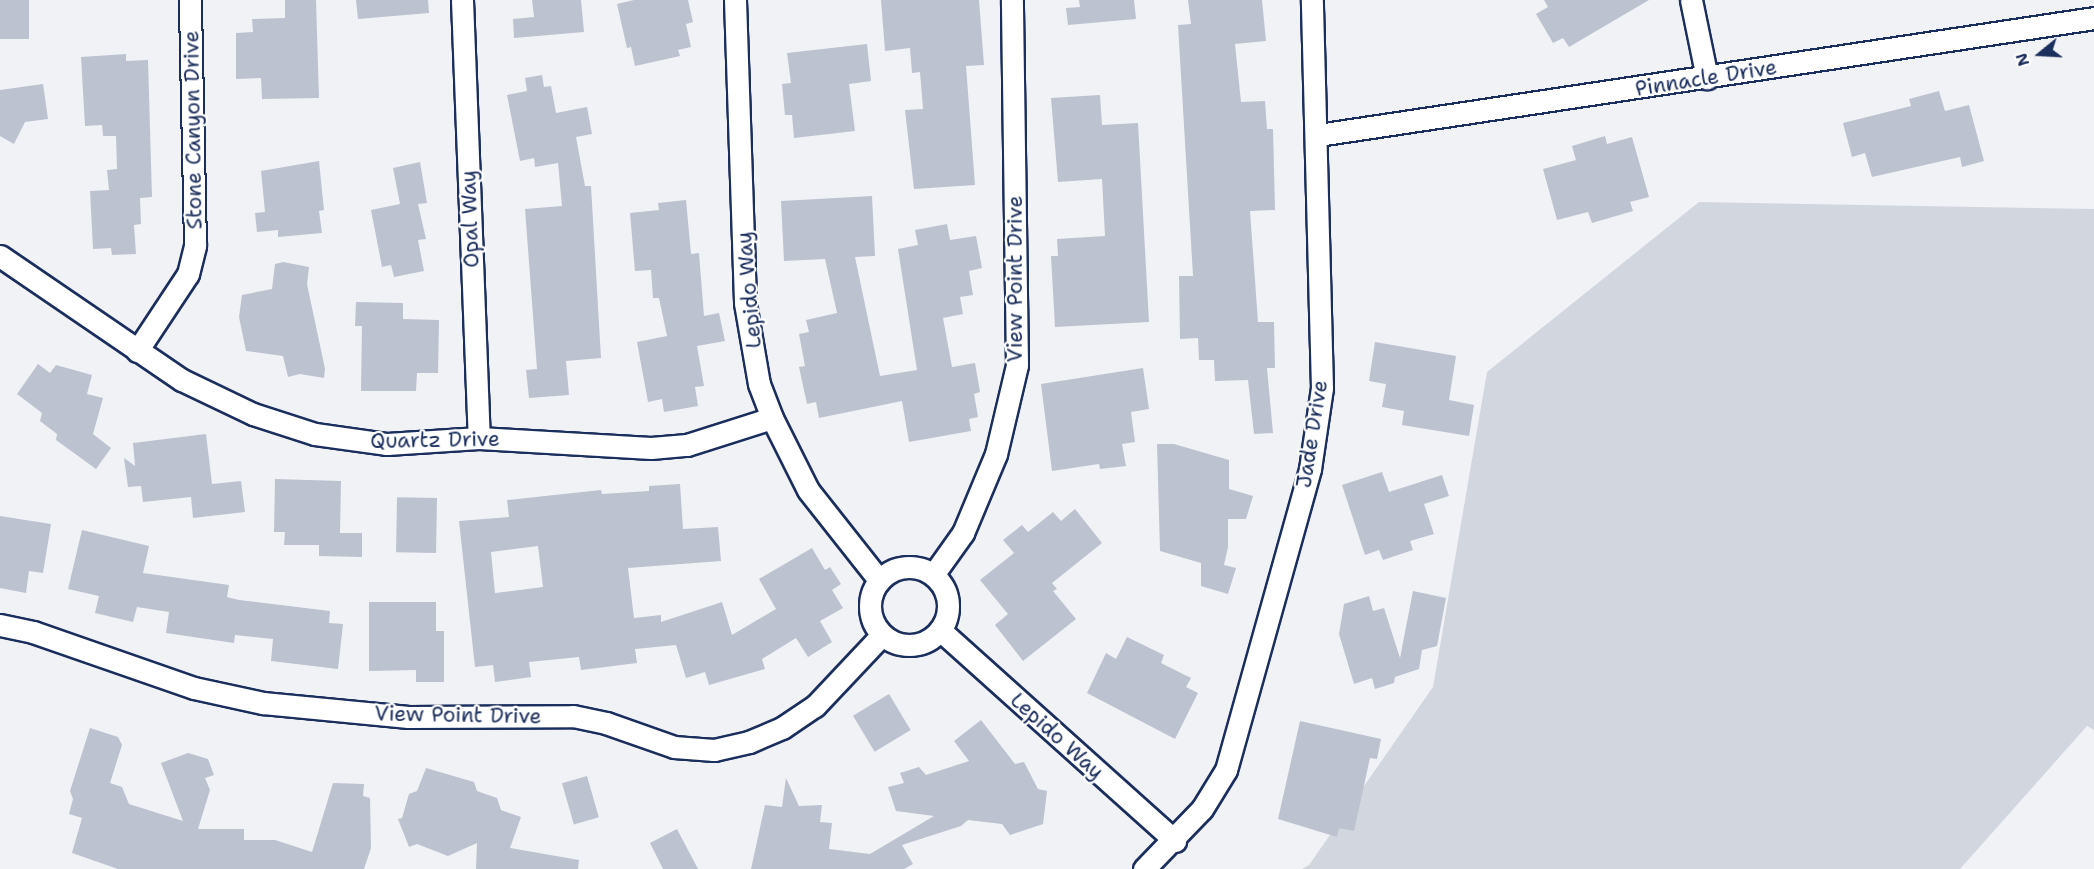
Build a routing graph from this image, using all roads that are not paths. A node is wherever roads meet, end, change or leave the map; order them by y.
1 (190, 0) edge
2 (462, 0) edge
3 (735, 0) edge
4 (1012, 0) edge
5 (1312, 0) edge
6 (1691, 0) edge
7 (2094, 18) edge
8 (1707, 78) junction
9 (1318, 135) junction
10 (0, 256) edge
11 (137, 351) junction
12 (771, 418) junction
13 (479, 438) junction
14 (933, 575) junction
15 (879, 580) junction
16 (0, 625) edge
17 (940, 630) junction
18 (882, 634) junction
19 (1175, 841) junction
20 (1144, 869) edge

1 - 11 street, Stone Canyon Drive
2 - 13 street, Opal Way
3 - 12 street, Lepido Way
4 - 14 street, View Point Drive
5 - 9 street, Jade Drive
6 - 8 street
7 - 8 street, Pinnacle Drive
8 - 9 street, Pinnacle Drive
9 - 19 street, Jade Drive
10 - 11 street, Quartz Drive
11 - 13 street, Quartz Drive
12 - 13 street, Quartz Drive
12 - 15 street, Lepido Way
14 - 15 street
14 - 17 street
15 - 18 street
16 - 18 street, View Point Drive
17 - 18 street
17 - 19 street, Lepido Way
19 - 20 street, Jade Drive

